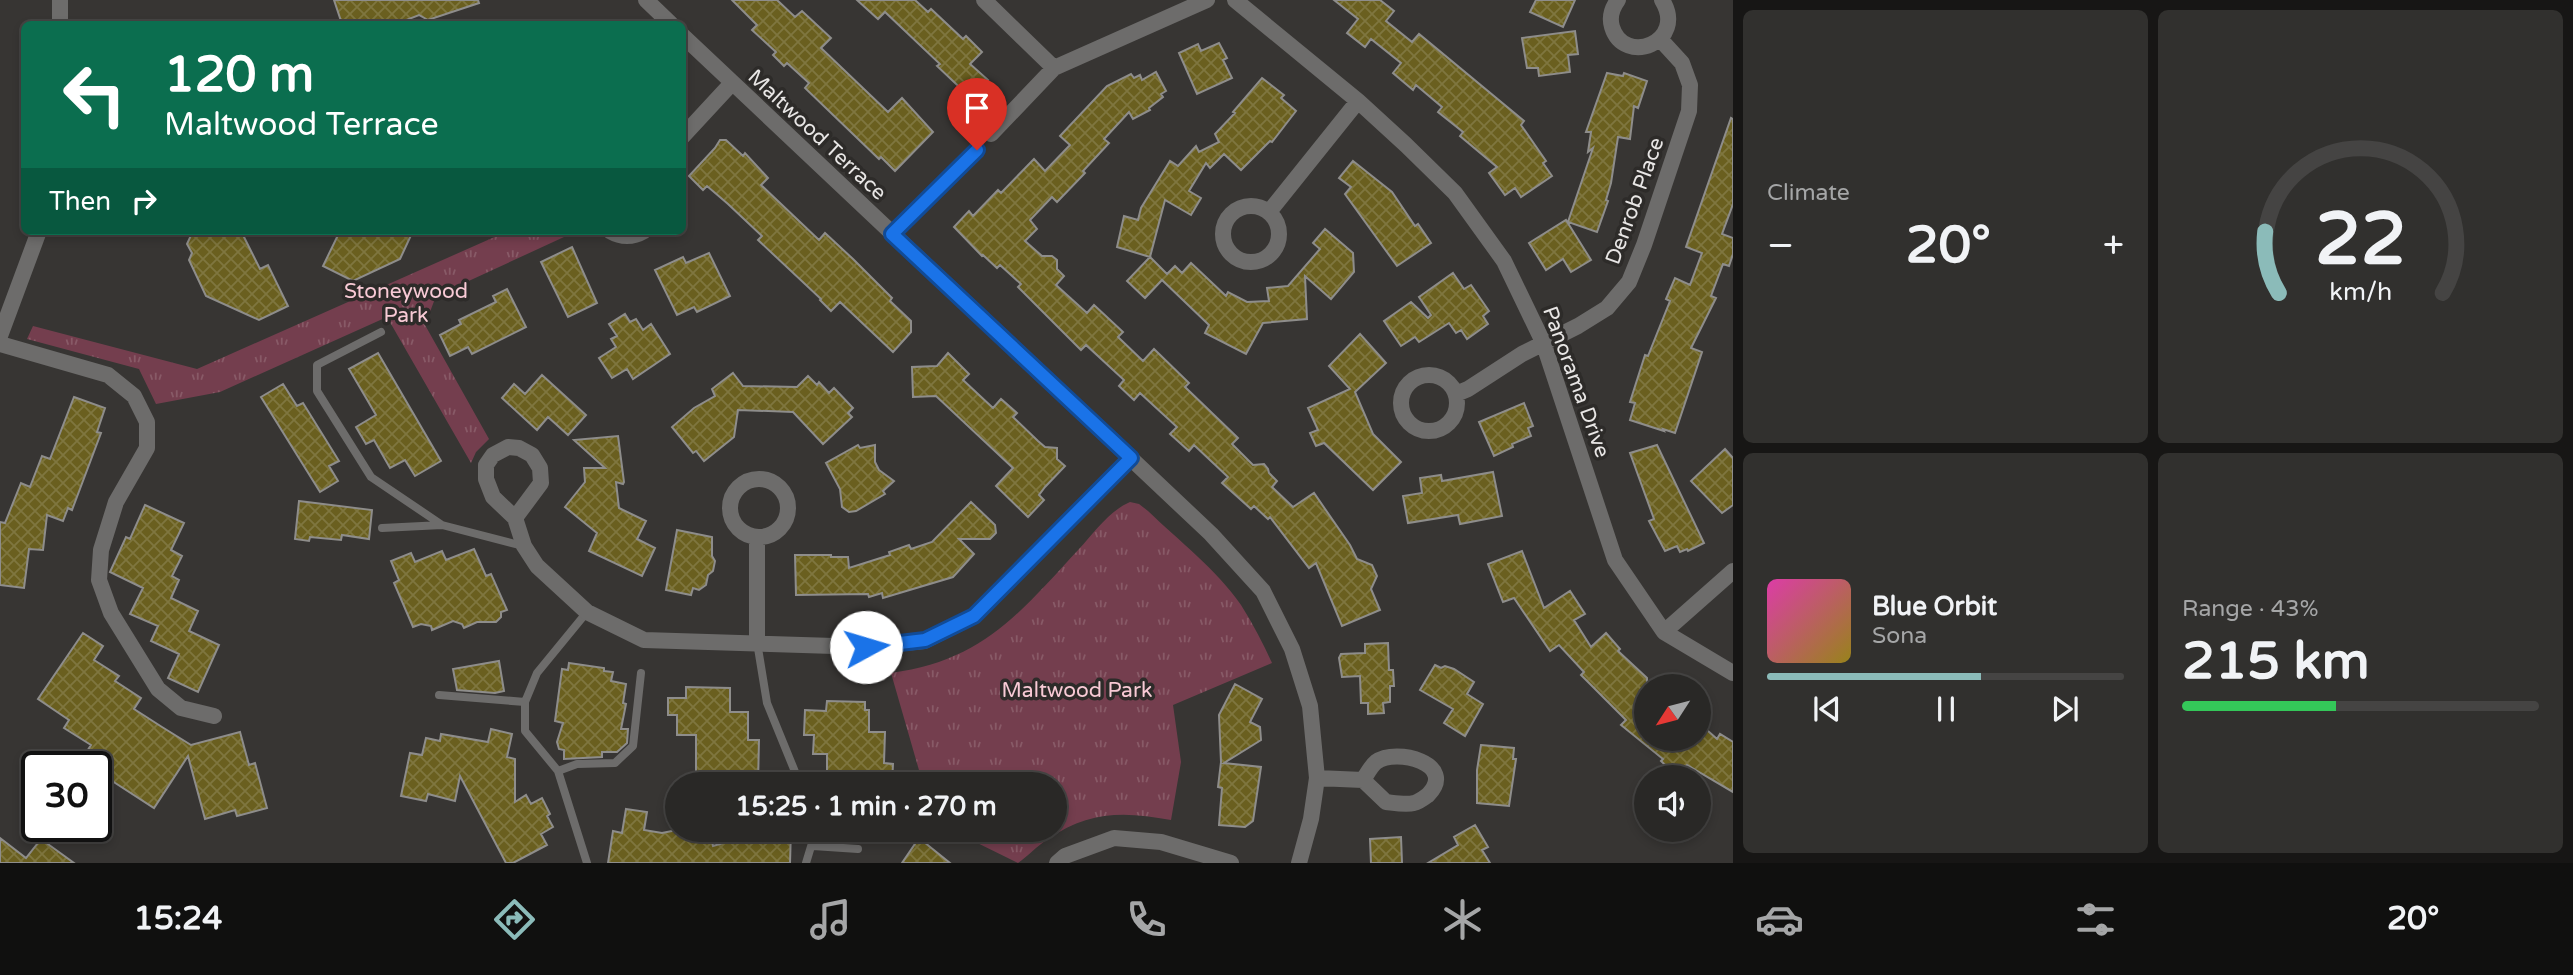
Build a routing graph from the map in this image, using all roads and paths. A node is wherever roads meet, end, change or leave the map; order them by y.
1 (60, 0) edge
2 (646, 0) edge
3 (984, 0) edge
4 (1207, 0) edge
5 (1235, 0) edge
6 (1618, 0) edge
7 (1661, 0) edge
8 (60, 21) edge
9 (668, 21) edge
10 (1660, 39) junction
11 (686, 40) edge
12 (1054, 68) junction
13 (732, 83) junction
14 (1358, 102) junction
15 (686, 133) edge
16 (991, 134) dead end
17 (977, 150) dead end
18 (1269, 212) dead end
19 (892, 234) junction
20 (37, 235) edge
21 (618, 235) edge
22 (635, 235) edge
23 (381, 332) dead end
24 (0, 336) edge
25 (1543, 342) junction
26 (0, 344) edge
27 (1456, 394) dead end
28 (1131, 458) junction
29 (515, 518) dead end
30 (442, 524) junction
31 (382, 528) dead end
32 (757, 537) dead end
33 (524, 546) junction
34 (1733, 570) edge
35 (587, 612) junction
36 (1664, 632) junction
37 (757, 642) junction
38 (641, 673) dead end
39 (1733, 673) edge
40 (439, 695) dead end
41 (525, 702) junction
42 (214, 716) dead end
43 (558, 771) junction
44 (795, 772) edge
45 (1317, 778) junction
46 (1363, 780) dead end
47 (814, 842) edge
48 (813, 845) junction
49 (858, 849) dead end
50 (587, 863) edge
51 (806, 863) edge
52 (1057, 863) edge
53 (1231, 863) edge
54 (1299, 863) edge

1 - 8 street
2 - 9 street
3 - 12 street
4 - 12 street
5 - 14 street, Panorama Drive
6 - 10 street
7 - 10 street
10 - 25 street, Denrob Place
11 - 13 street, Maltwood Terrace
12 - 16 street
13 - 15 street
13 - 19 street, Maltwood Terrace
14 - 18 street
14 - 25 street, Panorama Drive
17 - 19 street
19 - 28 street, Maltwood Terrace
20 - 24 street
21 - 22 street
23 - 30 lane
25 - 27 street, Denrob Place
25 - 36 street, Panorama Drive
26 - 42 street
28 - 37 street
28 - 45 street, Maltwood Terrace
29 - 33 street
30 - 31 lane
30 - 33 lane
32 - 37 street
33 - 35 street
34 - 36 street
35 - 37 street
35 - 41 lane
36 - 39 street, Panorama Drive
37 - 44 lane
38 - 43 lane
40 - 41 lane
41 - 43 lane
43 - 50 lane
45 - 46 street
45 - 54 street, Maltwood Terrace
47 - 48 lane
48 - 49 lane
48 - 51 lane
52 - 53 street

